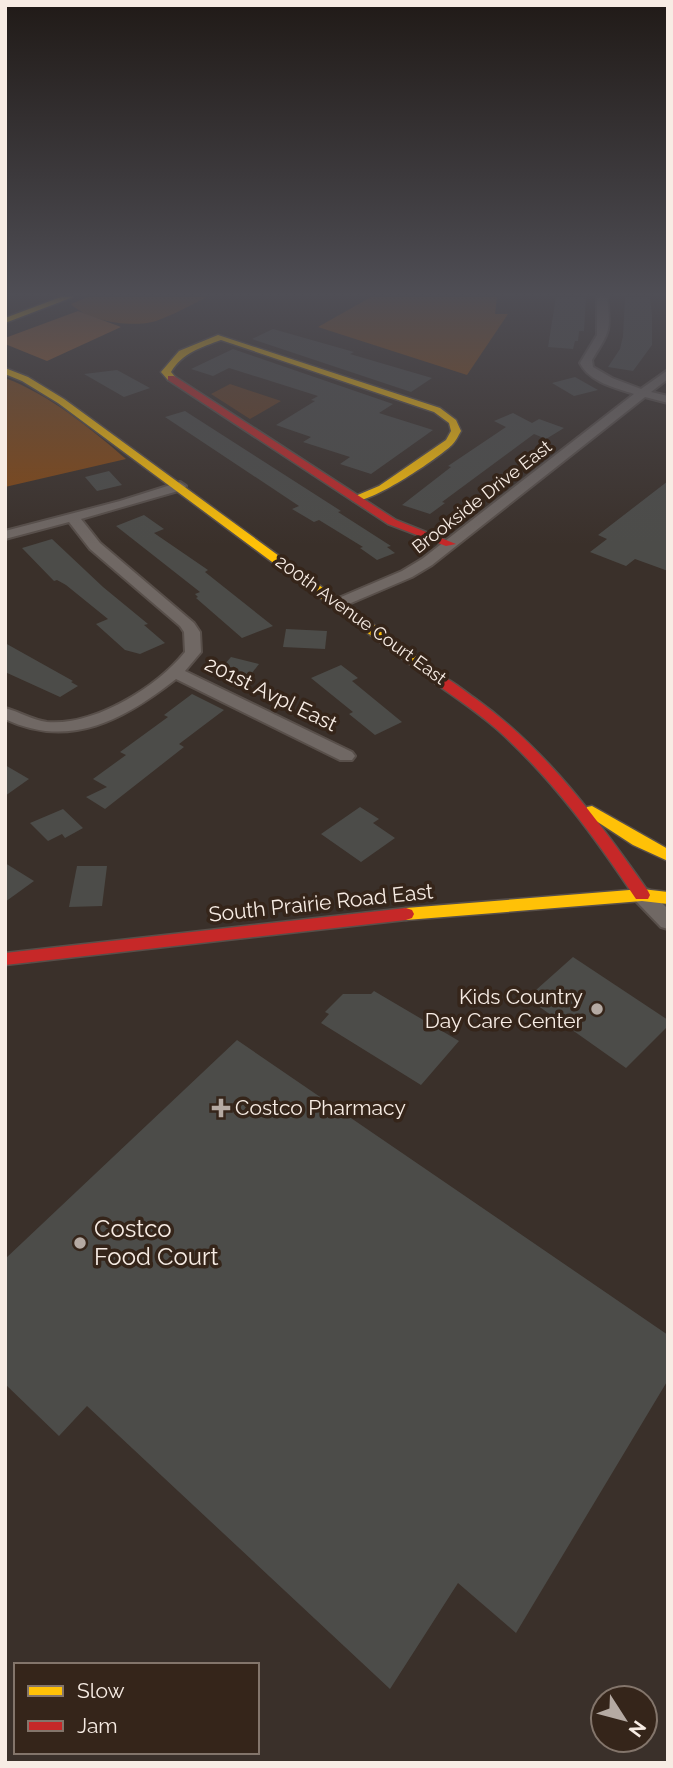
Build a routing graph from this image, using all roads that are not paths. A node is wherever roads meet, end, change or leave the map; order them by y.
1 (22, 380) edge
2 (172, 380) edge
3 (347, 380) edge
4 (604, 380) edge
5 (660, 380) edge
6 (643, 393) junction
7 (668, 400) edge
8 (180, 486) junction
9 (357, 499) junction
10 (73, 518) junction
11 (5, 535) edge
12 (450, 544) junction
13 (338, 603) junction
14 (175, 673) junction
15 (5, 713) edge
16 (346, 756) dead end
17 (573, 798) junction
18 (668, 856) edge
19 (668, 885) edge
20 (642, 895) junction
21 (668, 898) edge
22 (668, 922) edge
23 (5, 959) edge

1 - 8 main road, 200th Avenue Court East
2 - 9 main road
3 - 9 main road
4 - 6 street
5 - 6 street, Brookside Drive East
6 - 7 street
6 - 12 street, Brookside Drive East
8 - 10 street
8 - 13 main road, 200th Avenue Court East
9 - 12 main road
10 - 11 street
10 - 14 street
12 - 13 street, Brookside Drive East
13 - 17 main road, 200th Avenue Court East
14 - 15 street
14 - 16 street, 201st Avpl East
17 - 18 main road
17 - 20 main road, 200th Avenue Court East
19 - 20 main road, South Prairie Road East
20 - 21 main road, South Prairie Road East
20 - 22 street, 200th Avenue Court East
20 - 23 main road, South Prairie Road East

